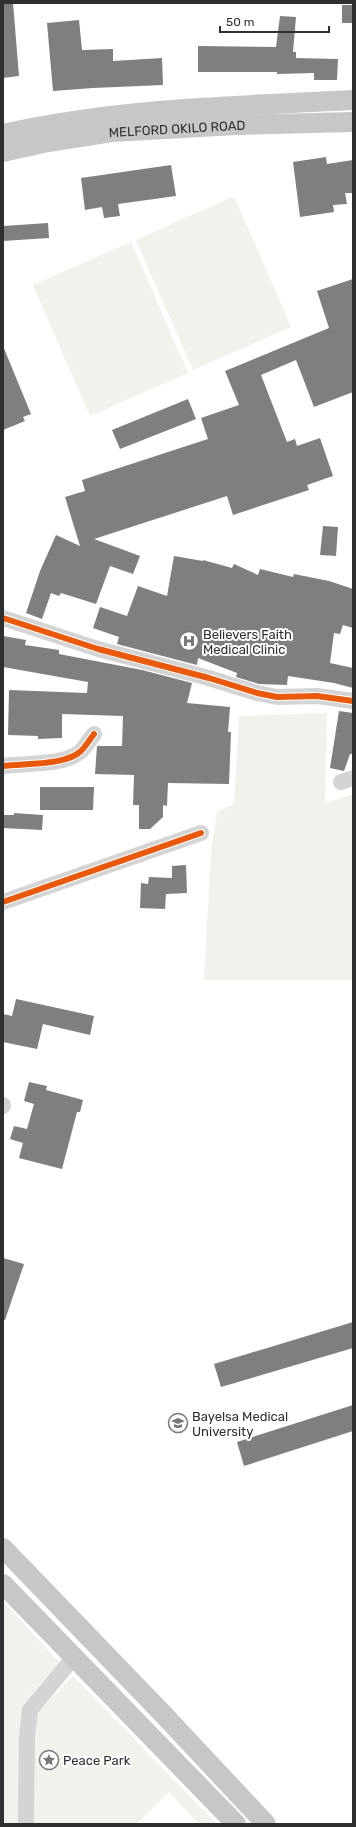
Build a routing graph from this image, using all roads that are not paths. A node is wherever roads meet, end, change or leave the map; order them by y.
1 (353, 100) edge
2 (353, 122) edge
3 (3, 134) edge
4 (3, 152) edge
5 (3, 618) edge
6 (353, 701) edge
7 (94, 734) dead end
8 (3, 766) edge
9 (201, 832) dead end
10 (3, 902) edge
11 (3, 1548) edge
12 (3, 1584) edge
13 (74, 1657) junction
14 (26, 1824) edge
15 (236, 1824) edge
16 (266, 1824) edge

1 - 3 main road, MELFORD OKILO ROAD
2 - 4 main road, MELFORD OKILO ROAD
5 - 6 street
7 - 8 street
9 - 10 street
11 - 16 main road
12 - 13 main road
13 - 14 street
13 - 15 main road

